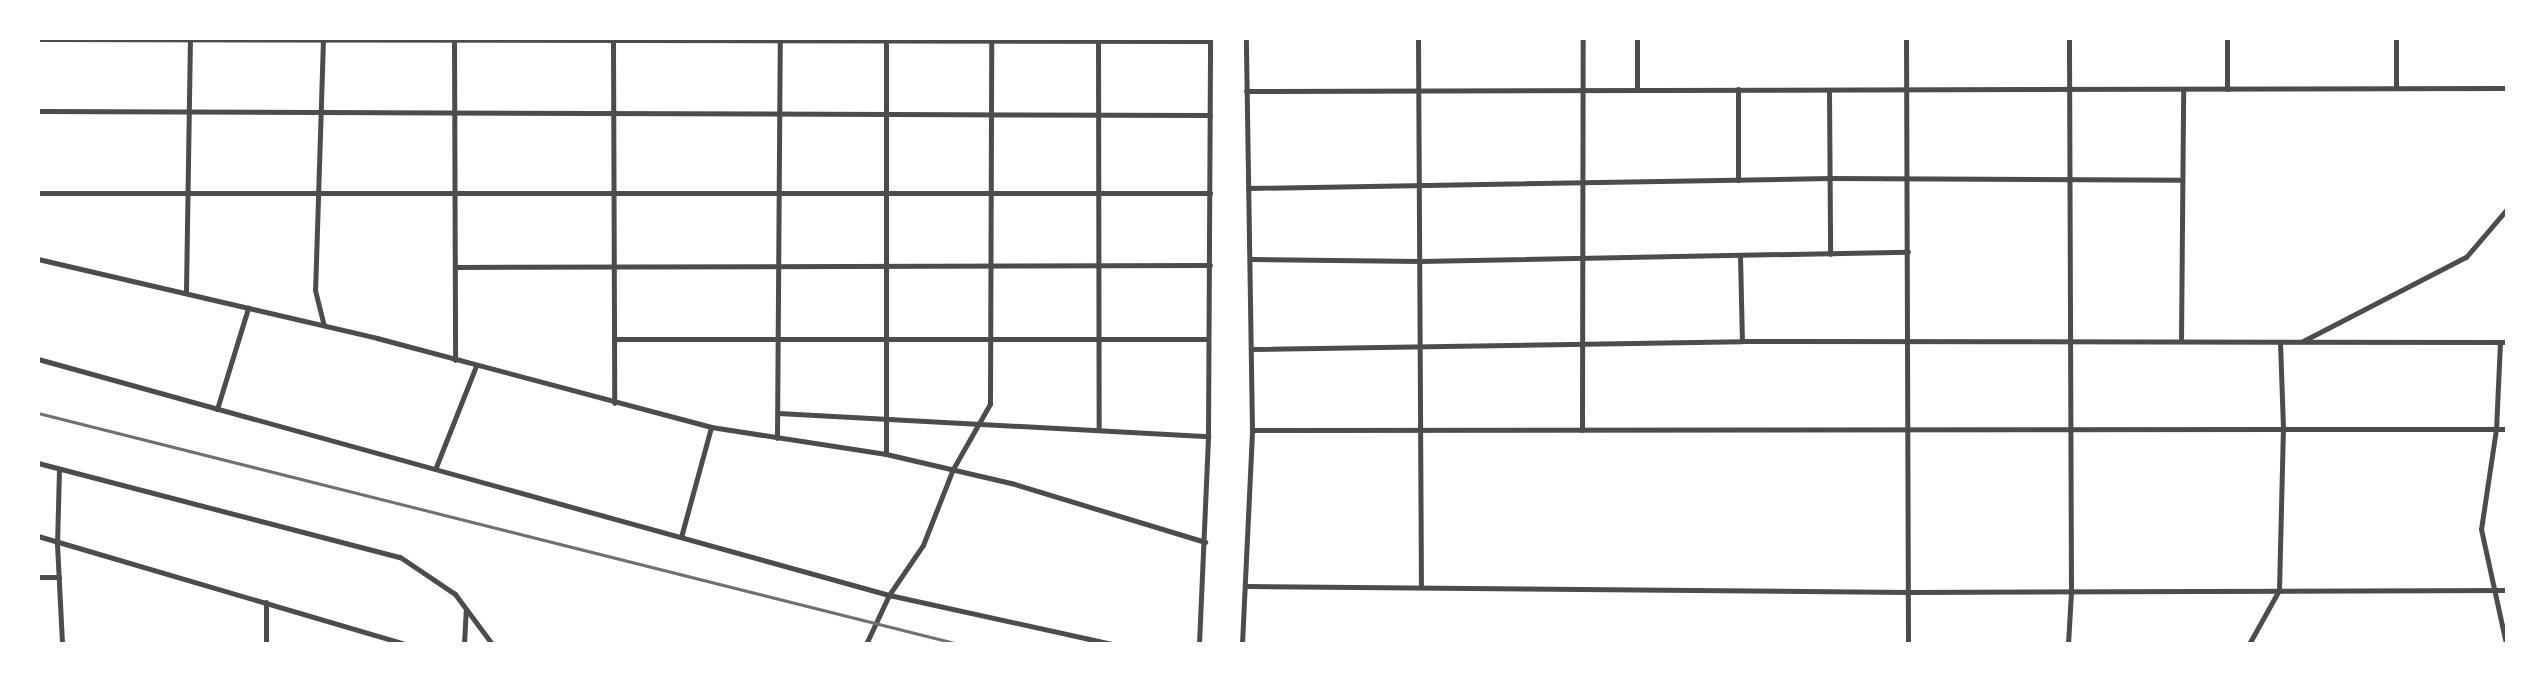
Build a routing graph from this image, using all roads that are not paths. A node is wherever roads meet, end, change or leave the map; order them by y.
1 (886, 38) edge
2 (991, 38) edge
3 (1246, 38) edge
4 (1418, 38) edge
5 (1583, 38) edge
6 (1637, 38) edge
7 (1906, 38) edge
8 (2069, 38) edge
9 (2227, 38) edge
10 (2396, 38) edge
11 (38, 39) edge
12 (190, 39) edge
13 (323, 39) edge
14 (454, 39) edge
15 (613, 39) edge
16 (780, 39) edge
17 (1098, 39) edge
18 (1210, 39) edge
19 (2396, 88) junction
20 (2507, 88) edge
21 (1582, 89) junction
22 (1637, 89) junction
23 (1738, 89) junction
24 (2070, 89) junction
25 (2227, 89) junction
26 (1907, 90) junction
27 (2183, 90) junction
28 (1246, 91) junction
29 (1829, 91) junction
30 (1419, 93) junction
31 (38, 111) edge
32 (188, 113) junction
33 (322, 113) junction
34 (614, 114) junction
35 (779, 114) junction
36 (886, 114) junction
37 (454, 115) junction
38 (991, 115) junction
39 (1210, 115) junction
40 (1098, 116) junction
41 (1830, 178) junction
42 (1907, 179) junction
43 (1738, 180) junction
44 (2070, 180) junction
45 (2182, 180) junction
46 (1582, 183) junction
47 (1419, 184) junction
48 (1248, 188) junction
49 (38, 193) edge
50 (887, 193) junction
51 (1099, 193) junction
52 (1210, 193) junction
53 (189, 194) junction
54 (455, 194) junction
55 (321, 195) junction
56 (614, 195) junction
57 (778, 195) junction
58 (990, 195) junction
59 (2507, 209) edge
60 (1908, 252) junction
61 (1830, 254) junction
62 (1740, 255) junction
63 (1582, 258) junction
64 (38, 259) edge
65 (1250, 259) junction
66 (1420, 261) junction
67 (1098, 264) junction
68 (1210, 265) junction
69 (613, 266) junction
70 (778, 266) junction
71 (886, 266) junction
72 (990, 266) junction
73 (455, 267) junction
74 (186, 291) junction
75 (248, 308) junction
76 (324, 325) junction
77 (614, 339) junction
78 (778, 339) junction
79 (1099, 339) junction
80 (1208, 339) junction
81 (886, 340) junction
82 (991, 340) junction
83 (1742, 341) junction
84 (2181, 341) junction
85 (2280, 342) junction
86 (2302, 342) junction
87 (2504, 342) edge
88 (1581, 343) junction
89 (1908, 343) junction
90 (2068, 343) junction
91 (1420, 348) junction
92 (1252, 349) junction
93 (38, 359) edge
94 (455, 360) junction
95 (476, 366) junction
96 (614, 403) junction
97 (217, 409) junction
98 (778, 413) junction
99 (886, 419) junction
100 (978, 424) junction
101 (711, 427) junction
102 (2283, 428) junction
103 (1908, 429) junction
104 (2070, 429) junction
105 (2496, 429) junction
106 (2507, 429) edge
107 (1099, 430) junction
108 (1252, 430) junction
109 (1582, 430) junction
110 (1418, 432) junction
111 (1208, 436) junction
112 (777, 438) junction
113 (886, 454) junction
114 (38, 463) edge
115 (436, 467) junction
116 (59, 469) junction
117 (953, 469) junction
118 (38, 536) edge
119 (681, 537) junction
120 (1205, 542) junction
121 (57, 544) junction
122 (38, 577) edge
123 (59, 577) junction
124 (1247, 586) junction
125 (1421, 587) junction
126 (2279, 590) junction
127 (2494, 590) junction
128 (2507, 590) edge
129 (1908, 592) junction
130 (2071, 592) junction
131 (889, 595) junction
132 (266, 602) junction
133 (466, 609) junction
134 (62, 644) edge
135 (266, 644) edge
136 (406, 644) edge
137 (464, 644) edge
138 (492, 644) edge
139 (866, 644) edge
140 (1111, 644) edge
141 (1199, 644) edge
142 (1242, 644) edge
143 (1908, 644) edge
144 (2068, 644) edge
145 (2249, 644) edge
146 (2506, 644) edge

1 - 2 street
1 - 16 street
1 - 36 street
2 - 17 street
2 - 38 street
3 - 28 street
4 - 30 street
5 - 21 street
6 - 22 street
7 - 26 street
8 - 24 street
9 - 25 street
10 - 19 street
11 - 12 street
12 - 13 street
12 - 32 street
13 - 14 street
13 - 33 street
14 - 15 street
14 - 37 street
15 - 16 street
15 - 34 street
16 - 35 street
17 - 18 street
17 - 40 street
18 - 39 street
19 - 20 street
19 - 25 street
21 - 22 street
21 - 30 street
21 - 46 street
22 - 23 street
23 - 29 street
23 - 43 street
24 - 26 street
24 - 27 street
24 - 44 street
25 - 27 street
26 - 29 street
26 - 42 street
27 - 45 street
28 - 30 street
28 - 48 street
29 - 41 street
30 - 47 street
31 - 32 street
32 - 33 street
32 - 53 street
33 - 37 street
33 - 55 street
34 - 35 street
34 - 37 street
34 - 56 street
35 - 36 street
35 - 57 street
36 - 38 street
36 - 50 street
37 - 54 street
38 - 40 street
38 - 58 street
39 - 40 street
39 - 52 street
40 - 51 street
41 - 42 street
41 - 43 street
41 - 61 street
42 - 44 street
42 - 60 street
43 - 46 street
44 - 45 street
44 - 90 street
45 - 84 street
46 - 47 street
46 - 63 street
47 - 48 street
47 - 66 street
48 - 65 street
49 - 53 street
50 - 57 street
50 - 58 street
50 - 71 street
51 - 52 street
51 - 58 street
51 - 67 street
52 - 68 street
53 - 55 street
53 - 74 street
54 - 55 street
54 - 56 street
54 - 73 street
55 - 76 street
56 - 57 street
56 - 69 street
57 - 70 street
58 - 72 street
59 - 86 street
60 - 61 street
60 - 89 street
61 - 62 street
62 - 63 street
62 - 83 street
63 - 66 street
63 - 88 street
64 - 74 street
65 - 66 street
65 - 92 street
66 - 91 street
67 - 68 street
67 - 72 street
67 - 79 street
68 - 80 street
69 - 70 street
69 - 73 street
69 - 77 street
70 - 71 street
70 - 78 street
71 - 72 street
71 - 81 street
72 - 82 street
73 - 94 street
74 - 75 street
75 - 76 street
75 - 97 street
76 - 94 street
77 - 78 street
77 - 96 street
78 - 81 street
78 - 98 street
79 - 80 street
79 - 82 street
79 - 107 street
80 - 111 street
81 - 82 street
81 - 99 street
82 - 100 street
83 - 88 street
83 - 89 street
84 - 85 street
84 - 90 street
85 - 86 street
85 - 102 street
86 - 87 street
87 - 105 street
88 - 91 street
88 - 109 street
89 - 90 street
89 - 103 street
90 - 104 street
91 - 92 street
91 - 110 street
92 - 108 street
93 - 97 street
94 - 95 street
95 - 96 street
95 - 115 street
96 - 101 street
97 - 115 street
98 - 99 street
98 - 112 street
99 - 100 street
99 - 113 street
100 - 107 street
100 - 117 street
101 - 112 street
101 - 119 street
102 - 104 street
102 - 105 street
102 - 126 street
103 - 104 street
103 - 109 street
103 - 129 street
104 - 130 street
105 - 106 street
105 - 127 street
107 - 111 street
108 - 110 street
108 - 124 street
109 - 110 street
110 - 125 street
111 - 120 street
112 - 113 street
113 - 117 street
114 - 116 street
115 - 119 street
116 - 121 street
116 - 133 street
117 - 120 street
117 - 131 street
118 - 121 street
119 - 131 street
120 - 141 street
121 - 123 street
121 - 132 street
122 - 123 street
123 - 134 street
124 - 125 street
124 - 142 street
125 - 129 street
126 - 127 street
126 - 130 street
126 - 145 street
127 - 128 street
127 - 146 street
129 - 130 street
129 - 143 street
130 - 144 street
131 - 139 street
131 - 140 street
132 - 135 street
132 - 136 street
133 - 137 street
133 - 138 street

